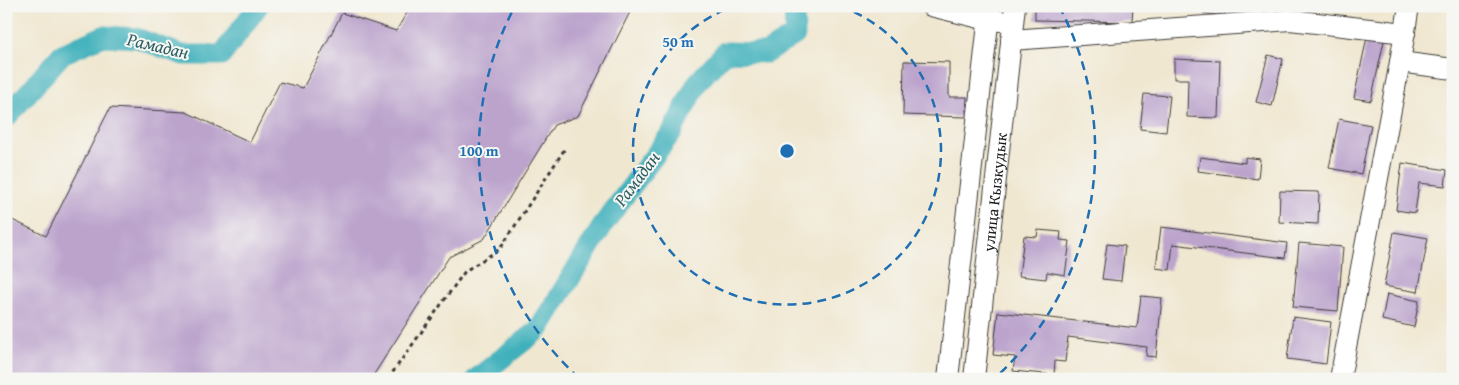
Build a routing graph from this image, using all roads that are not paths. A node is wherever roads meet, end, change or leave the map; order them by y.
1 (931, 6) edge
2 (1409, 6) edge
3 (989, 13) edge
4 (1013, 23) edge
5 (1405, 33) junction
6 (1400, 62) junction
7 (1453, 69) edge
8 (994, 200) junction
9 (968, 201) junction
10 (948, 379) edge
11 (974, 379) edge
12 (1340, 379) edge

1 - 3 street
2 - 5 street
3 - 4 street
3 - 9 street
4 - 5 street
4 - 8 street, улица Кызкудык
5 - 6 street
6 - 7 street
6 - 12 street
8 - 9 street
8 - 11 street, улица Кызкудык
9 - 10 street

